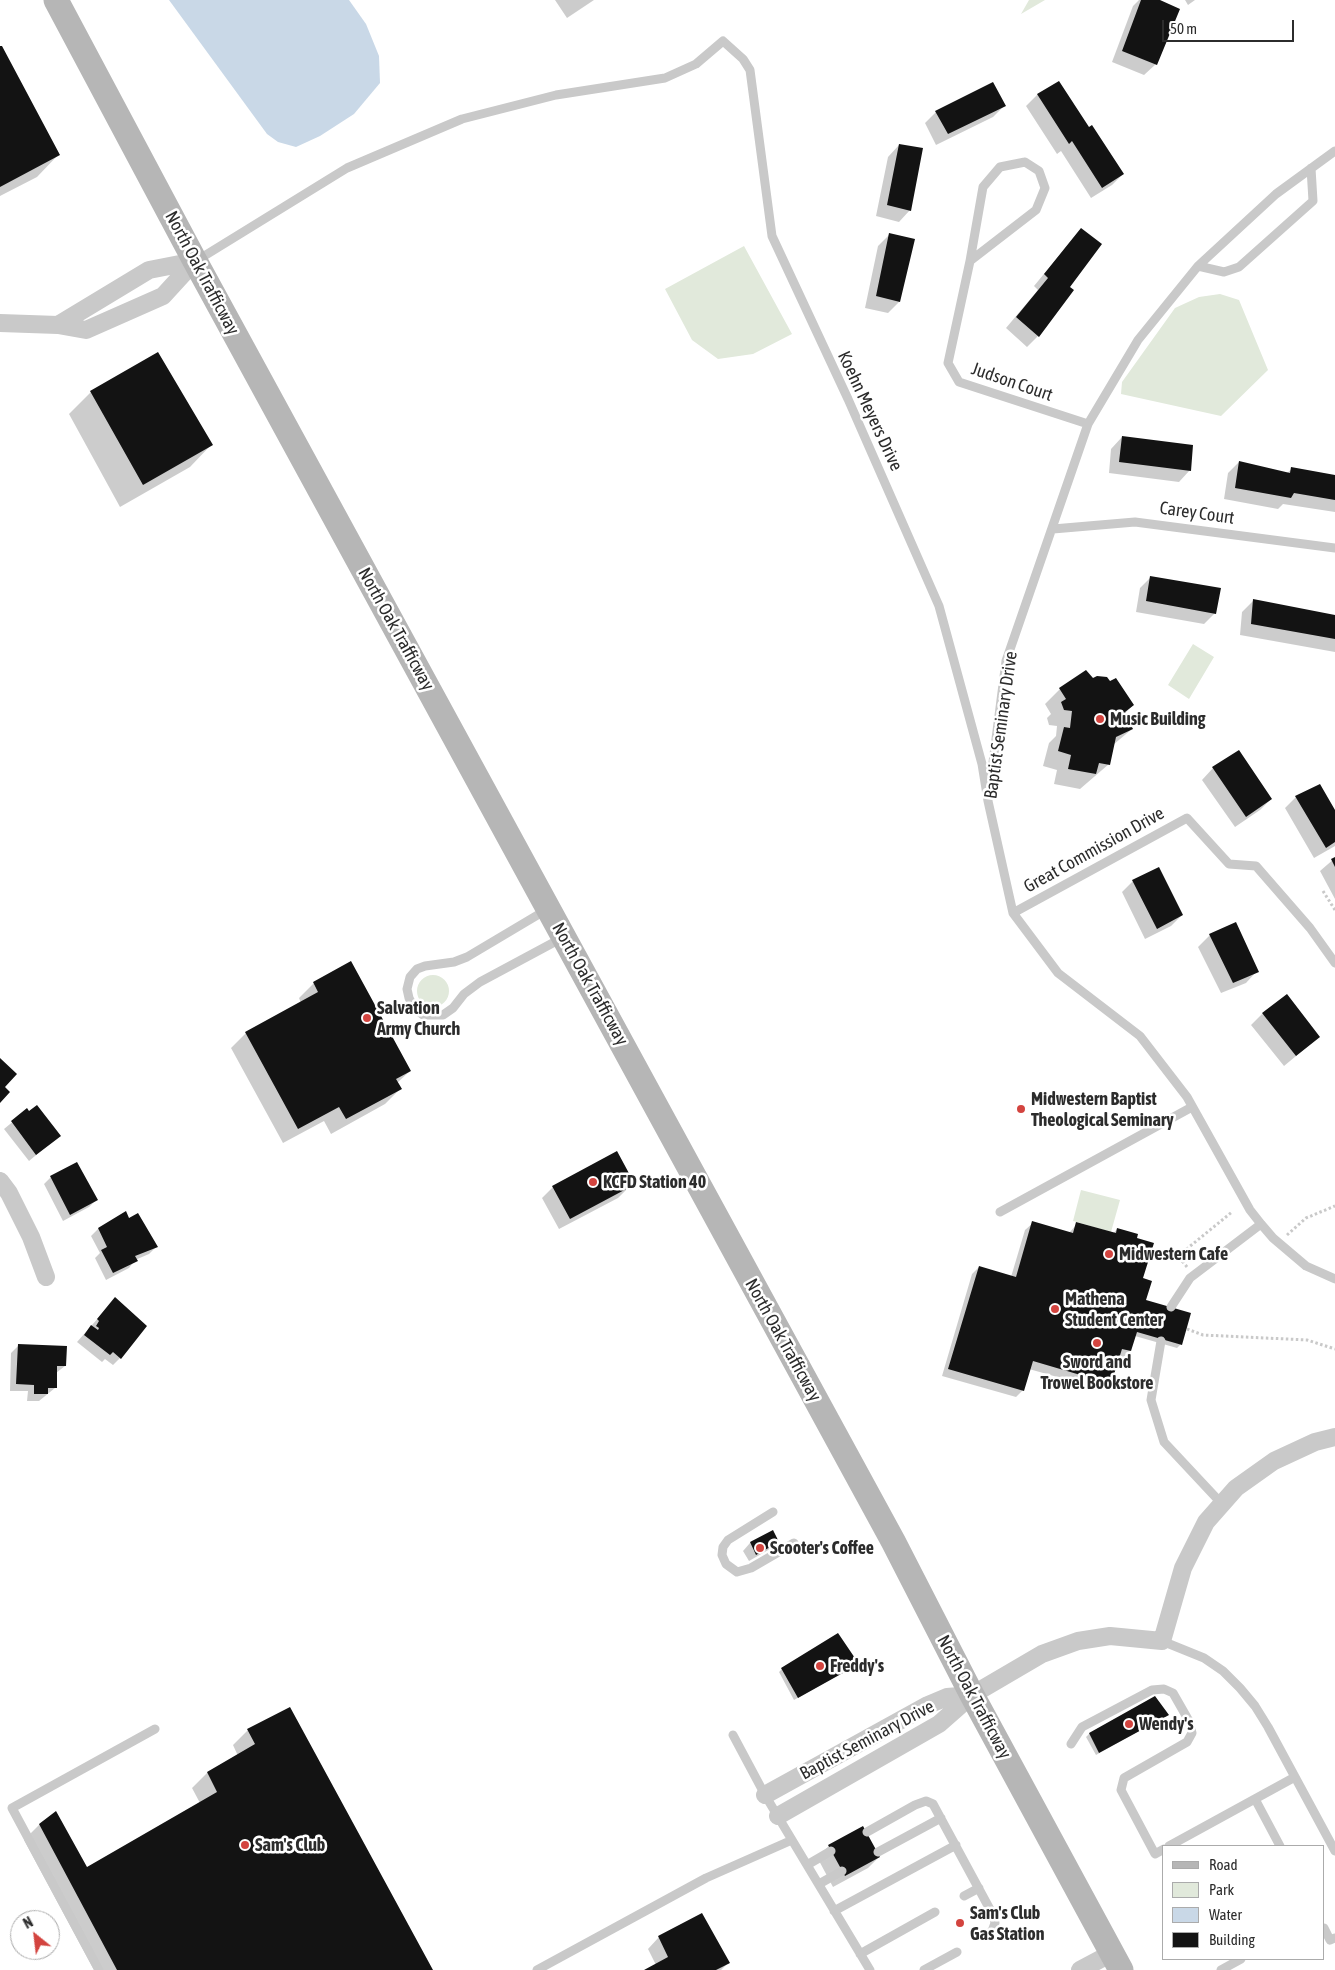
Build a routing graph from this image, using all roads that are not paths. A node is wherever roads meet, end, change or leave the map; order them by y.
1 (56, 0) edge
2 (1335, 151) edge
3 (1312, 168) junction
4 (970, 261) junction
5 (195, 262) junction
6 (1198, 266) junction
7 (0, 324) edge
8 (58, 325) junction
9 (1088, 424) junction
10 (1053, 529) junction
11 (1335, 548) edge
12 (988, 801) junction
13 (548, 908) junction
14 (1013, 913) junction
15 (564, 937) junction
16 (1335, 963) edge
17 (1192, 1107) junction
18 (0, 1181) edge
19 (1000, 1212) dead end
20 (1261, 1224) junction
21 (46, 1277) dead end
22 (1335, 1279) edge
23 (1171, 1307) dead end
24 (1161, 1340) dead end
25 (1335, 1438) edge
26 (1222, 1504) junction
27 (773, 1512) dead end
28 (794, 1543) dead end
29 (1162, 1641) junction
30 (972, 1695) junction
31 (155, 1729) dead end
32 (733, 1735) dead end
33 (1070, 1744) dead end
34 (1295, 1777) junction
35 (765, 1795) junction
36 (1255, 1799) junction
37 (778, 1816) junction
38 (941, 1818) junction
39 (866, 1832) dead end
40 (792, 1840) junction
41 (956, 1845) junction
42 (1171, 1845) edge
43 (1279, 1845) edge
44 (1162, 1850) edge
45 (831, 1851) dead end
46 (1335, 1851) edge
47 (878, 1852) dead end
48 (807, 1864) junction
49 (842, 1871) dead end
50 (818, 1884) junction
51 (979, 1888) junction
52 (964, 1896) dead end
53 (834, 1911) junction
54 (935, 1912) dead end
55 (1325, 1929) edge
56 (986, 1936) dead end
57 (1334, 1942) edge
58 (956, 1952) dead end
59 (860, 1954) junction
60 (1239, 1960) edge
61 (1116, 1962) edge
62 (99, 1970) edge
63 (537, 1970) edge
64 (870, 1970) edge
65 (924, 1970) edge
66 (1080, 1970) edge
67 (1221, 1970) edge

1 - 5 main road, North Oak Trafficway
2 - 3 lane, Baptist Seminary Drive
3 - 6 lane, Baptist Seminary Drive
3 - 6 lane
4 - 4 lane, Judson Court
4 - 9 lane, Judson Court
5 - 8 street
5 - 8 street
5 - 12 lane, Koehn Meyers Drive
5 - 13 main road, North Oak Trafficway
6 - 9 lane, Baptist Seminary Drive
7 - 8 street
9 - 10 lane, Baptist Seminary Drive
10 - 11 lane, Carey Court
10 - 12 lane, Baptist Seminary Drive
12 - 14 lane, Baptist Seminary Drive
13 - 15 main road, North Oak Trafficway
13 - 15 lane
14 - 16 lane, Great Commission Drive
14 - 17 lane, Baptist Seminary Drive
15 - 30 main road, North Oak Trafficway
17 - 19 lane
17 - 20 lane, Baptist Seminary Drive
18 - 21 street
20 - 22 lane, Baptist Seminary Drive
20 - 23 lane
24 - 26 lane
25 - 26 street
26 - 29 street
27 - 28 lane
29 - 30 street, Baptist Seminary Drive
29 - 34 lane
30 - 35 street, Baptist Seminary Drive
30 - 37 street, Baptist Seminary Drive
30 - 61 main road, North Oak Trafficway
31 - 62 lane
32 - 35 lane
33 - 44 lane
34 - 36 lane
34 - 46 lane
35 - 37 lane
36 - 42 lane
36 - 43 lane
37 - 40 lane
38 - 39 lane
38 - 41 lane
38 - 47 lane
40 - 48 lane
40 - 63 lane
41 - 51 lane
41 - 53 lane
45 - 48 lane
48 - 50 lane
49 - 50 lane
50 - 53 lane
51 - 52 lane
51 - 56 lane
53 - 59 lane
54 - 59 lane
55 - 57 lane
58 - 65 lane
59 - 64 lane
60 - 67 lane
61 - 66 street

